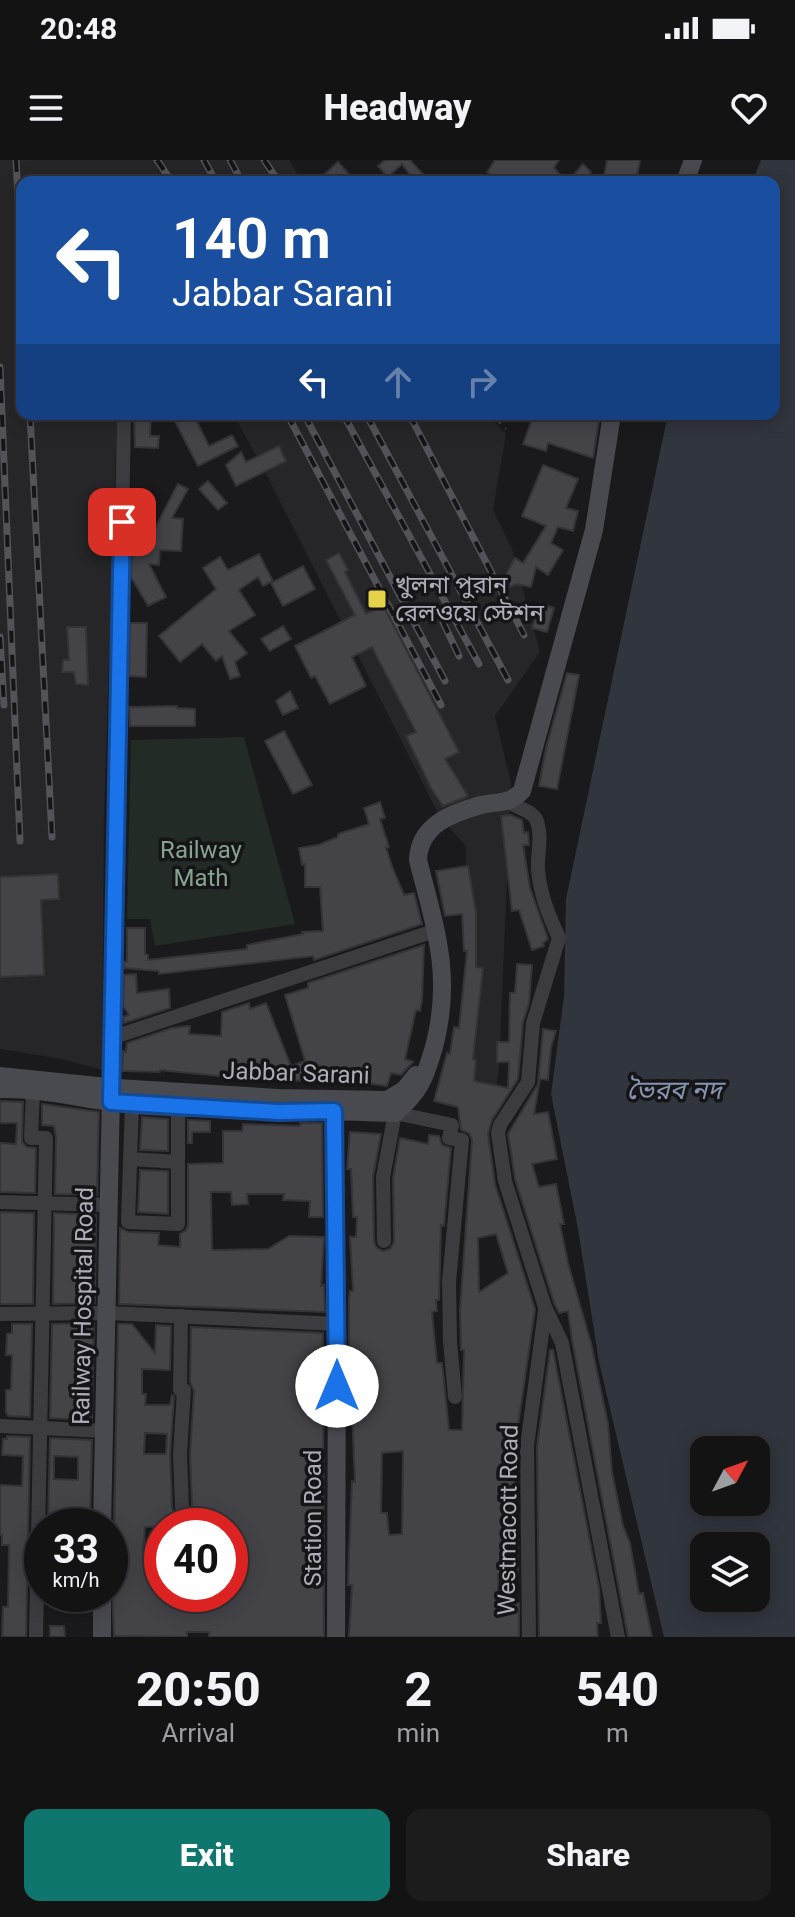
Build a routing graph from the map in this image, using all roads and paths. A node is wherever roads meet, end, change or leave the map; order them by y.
1 (124, 420) edge
2 (497, 420) edge
3 (611, 420) edge
4 (506, 429) dead end
5 (510, 802) junction
6 (437, 930) junction
7 (111, 1038) junction
8 (0, 1076) edge
9 (0, 1089) edge
10 (33, 1091) junction
11 (111, 1094) junction
12 (132, 1104) junction
13 (178, 1107) junction
14 (334, 1111) junction
15 (395, 1113) junction
16 (130, 1159) junction
17 (178, 1162) junction
18 (0, 1202) edge
19 (45, 1203) junction
20 (110, 1205) junction
21 (384, 1241) dead end
22 (545, 1307) junction
23 (108, 1313) junction
24 (0, 1314) edge
25 (43, 1315) junction
26 (181, 1316) junction
27 (337, 1324) junction
28 (455, 1397) dead end
29 (0, 1426) edge
30 (40, 1428) junction
31 (105, 1431) junction
32 (182, 1507) dead end
33 (103, 1508) edge
34 (102, 1612) edge
35 (36, 1637) edge
36 (102, 1637) edge
37 (336, 1637) edge
38 (529, 1637) edge
39 (618, 1637) edge

1 - 7 street
2 - 4 path
3 - 5 street
5 - 6 street
5 - 22 street
6 - 7 street
6 - 11 street, Jabbar Sarani
6 - 15 street, Jabbar Sarani
7 - 11 street
8 - 11 street, Jabbar Sarani
9 - 10 street, Jabbar Sarani
10 - 11 street, Jabbar Sarani
10 - 19 street
11 - 12 street, Jabbar Sarani
11 - 20 street, Railway Hospital Road
12 - 13 street, Jabbar Sarani
12 - 16 street
13 - 14 street, Jabbar Sarani
13 - 17 street
14 - 15 street, Jabbar Sarani
14 - 27 street, Station Road
15 - 21 street
15 - 28 street
16 - 17 street
16 - 17 street
18 - 19 street
19 - 20 street
19 - 25 street
20 - 23 street, Railway Hospital Road
22 - 38 street, Westmacott Road
22 - 39 street
23 - 25 street
23 - 26 street
23 - 31 street, Railway Hospital Road
24 - 25 street
25 - 30 street
26 - 27 street
26 - 32 street
27 - 37 street, Station Road
29 - 30 street
30 - 31 street
30 - 35 street
31 - 33 street, Railway Hospital Road
34 - 36 street

